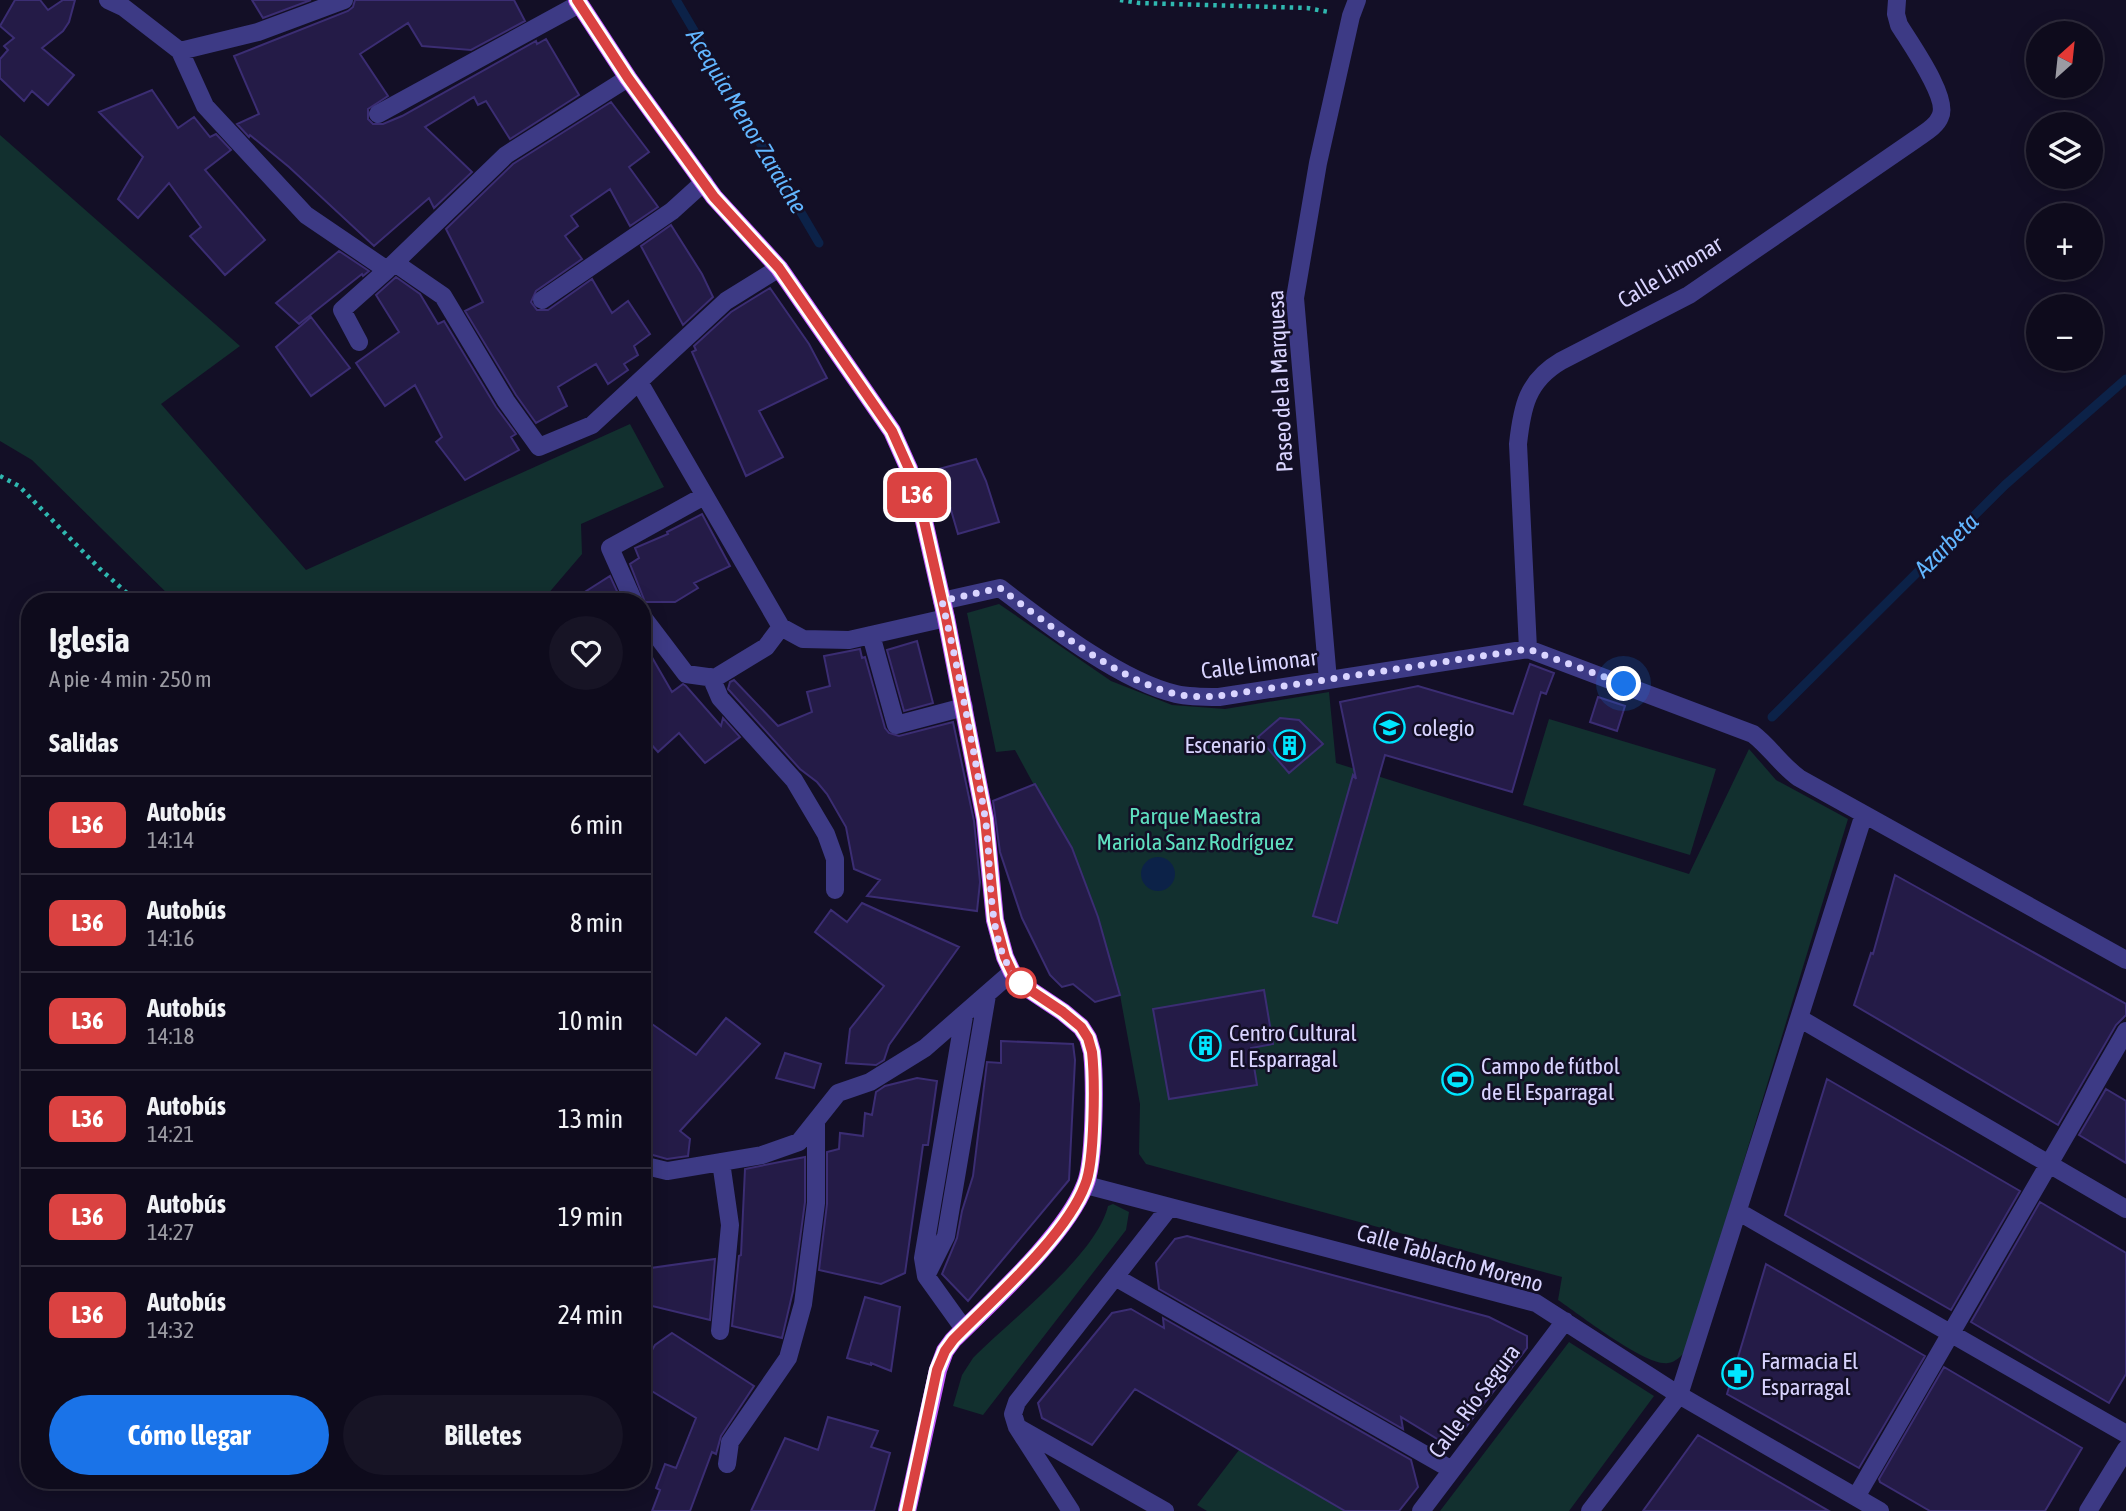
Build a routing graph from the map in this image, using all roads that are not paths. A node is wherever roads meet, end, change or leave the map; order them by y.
1 (108, 0) edge
2 (344, 0) edge
3 (1897, 0) edge
4 (578, 2) edge
5 (314, 5) edge
6 (1354, 8) edge
7 (180, 51) junction
8 (628, 78) junction
9 (378, 114) dead end
10 (704, 182) junction
11 (391, 267) junction
12 (779, 268) junction
13 (542, 300) dead end
14 (359, 342) dead end
15 (639, 382) junction
16 (704, 496) junction
17 (630, 593) edge
18 (944, 609) junction
19 (781, 627) junction
20 (651, 628) edge
21 (871, 635) junction
22 (1528, 649) junction
23 (711, 677) junction
24 (1328, 680) junction
25 (964, 707) junction
26 (1864, 814) junction
27 (835, 890) dead end
28 (2126, 960) edge
29 (1012, 972) junction
30 (987, 995) junction
31 (964, 1016) junction
32 (1799, 1018) junction
33 (2126, 1031) edge
34 (816, 1121) junction
35 (721, 1162) junction
36 (2049, 1164) junction
37 (651, 1167) edge
38 (1086, 1185) junction
39 (1169, 1208) junction
40 (2126, 1209) edge
41 (1739, 1212) junction
42 (926, 1276) junction
43 (1115, 1277) junction
44 (1565, 1321) junction
45 (964, 1329) junction
46 (720, 1331) dead end
47 (1951, 1332) junction
48 (1679, 1395) junction
49 (1017, 1427) junction
50 (2126, 1434) edge
51 (2126, 1448) edge
52 (727, 1464) dead end
53 (1452, 1470) junction
54 (1856, 1497) junction
55 (907, 1511) edge
56 (1072, 1511) edge
57 (1165, 1511) edge
58 (1421, 1511) edge
59 (1590, 1511) edge
60 (1880, 1511) edge
61 (2088, 1511) edge

1 - 7 street
2 - 5 street
3 - 22 street, Calle Limonar
4 - 8 main road
4 - 9 street
5 - 7 street
6 - 24 street, Paseo de la Marquesa
7 - 11 street
8 - 10 main road
8 - 11 street
10 - 12 main road
10 - 13 street
11 - 14 street
11 - 15 street
12 - 15 street
12 - 18 main road
15 - 16 street
16 - 17 street
16 - 19 street
18 - 21 street, Calle Limonar
18 - 24 street, Calle Limonar
18 - 25 main road
19 - 21 street, Calle Limonar
19 - 23 street
20 - 23 street
21 - 25 street
22 - 24 street, Calle Limonar
22 - 26 street, Calle Limonar
23 - 27 street
25 - 29 main road
26 - 28 street, Calle Limonar
26 - 32 street
29 - 30 street
29 - 38 main road
30 - 31 street
30 - 42 street
31 - 34 street
31 - 42 street
32 - 36 street
32 - 41 street
33 - 36 street
34 - 35 street
34 - 52 street
35 - 37 street
35 - 46 street
36 - 40 street
36 - 47 street
38 - 39 street, Calle Tablacho Moreno
38 - 45 main road
39 - 43 street
39 - 44 street, Calle Tablacho Moreno
41 - 47 street
41 - 48 street
42 - 45 street
43 - 49 street
43 - 53 street
44 - 48 street, Calle Tablacho Moreno
44 - 53 street, Calle Río Segura
45 - 55 main road
47 - 50 street
47 - 54 street
48 - 54 street, Calle Tablacho Moreno
48 - 59 street
49 - 56 street
49 - 57 street
51 - 61 street
53 - 58 street, Calle Río Segura
54 - 60 street, Calle Tablacho Moreno

